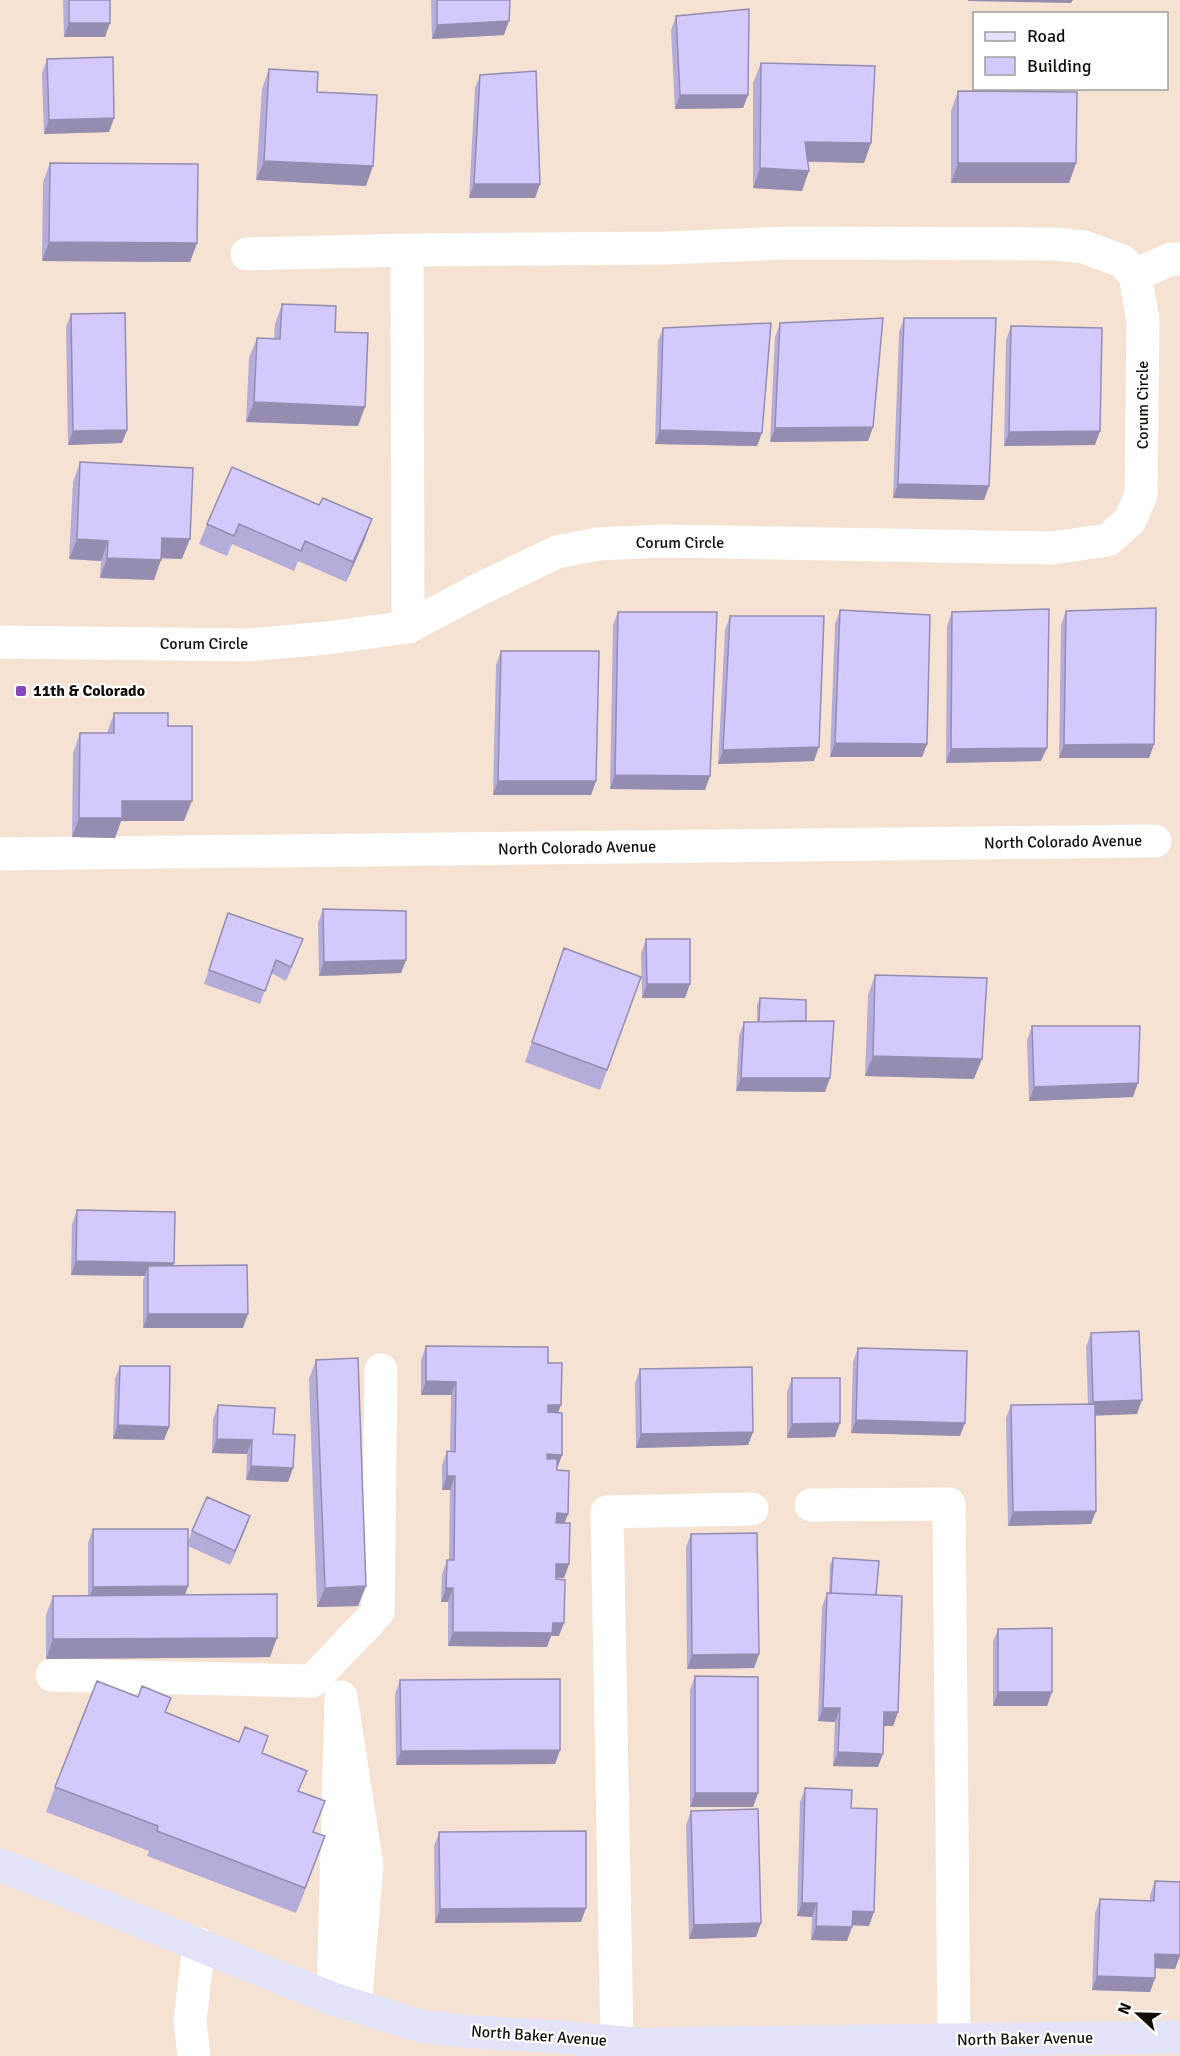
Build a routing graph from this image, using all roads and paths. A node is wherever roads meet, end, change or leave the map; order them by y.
1 (407, 250) junction
2 (247, 254) dead end
3 (1180, 259) edge
4 (1135, 275) junction
5 (408, 627) junction
6 (0, 642) edge
7 (1155, 841) dead end
8 (0, 854) edge
9 (381, 1370) dead end
10 (811, 1505) dead end
11 (752, 1509) dead end
12 (328, 1664) junction
13 (52, 1675) dead end
14 (0, 1865) edge
15 (199, 1944) junction
16 (344, 2002) junction
17 (1180, 2037) edge
18 (954, 2040) junction
19 (617, 2042) junction
20 (194, 2056) edge

1 - 2 street
1 - 4 street
1 - 5 street
3 - 4 street
4 - 5 street, Corum Circle
5 - 6 street, Corum Circle
7 - 8 street, North Colorado Avenue
9 - 12 street
10 - 18 street
11 - 19 street
12 - 13 street
12 - 16 street
14 - 15 main road, North Baker Avenue
15 - 16 main road, North Baker Avenue
15 - 20 street
16 - 19 main road, North Baker Avenue
17 - 18 main road, North Baker Avenue
18 - 19 main road, North Baker Avenue

